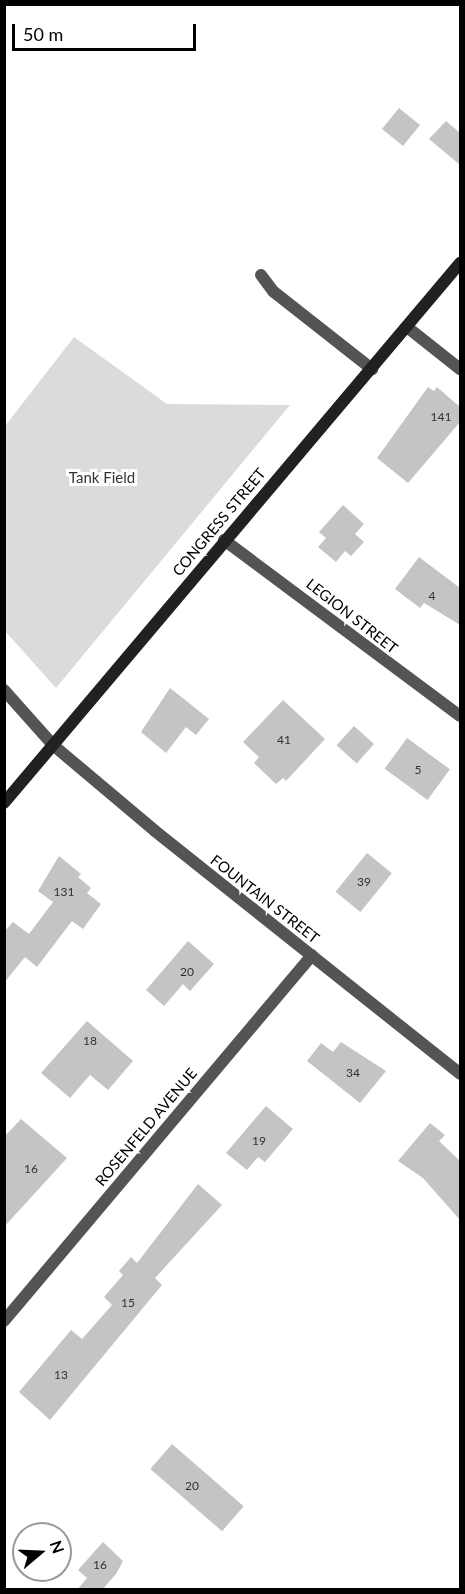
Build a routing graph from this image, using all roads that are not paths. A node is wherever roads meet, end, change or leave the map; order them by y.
1 (460, 263) edge
2 (261, 275) dead end
3 (407, 327) junction
4 (372, 369) junction
5 (460, 369) edge
6 (224, 540) junction
7 (4, 690) edge
8 (460, 716) edge
9 (53, 745) junction
10 (4, 803) edge
11 (312, 955) junction
12 (460, 1074) edge
13 (4, 1321) edge

1 - 3 main road, CONGRESS STREET
2 - 4 street
3 - 4 main road, CONGRESS STREET
3 - 5 street
4 - 6 main road, CONGRESS STREET
6 - 8 street, LEGION STREET
6 - 9 main road, CONGRESS STREET
7 - 9 street, FOUNTAIN STREET
9 - 10 main road, CONGRESS STREET
9 - 11 street, FOUNTAIN STREET
11 - 12 street, FOUNTAIN STREET
11 - 13 street, ROSENFELD AVENUE

